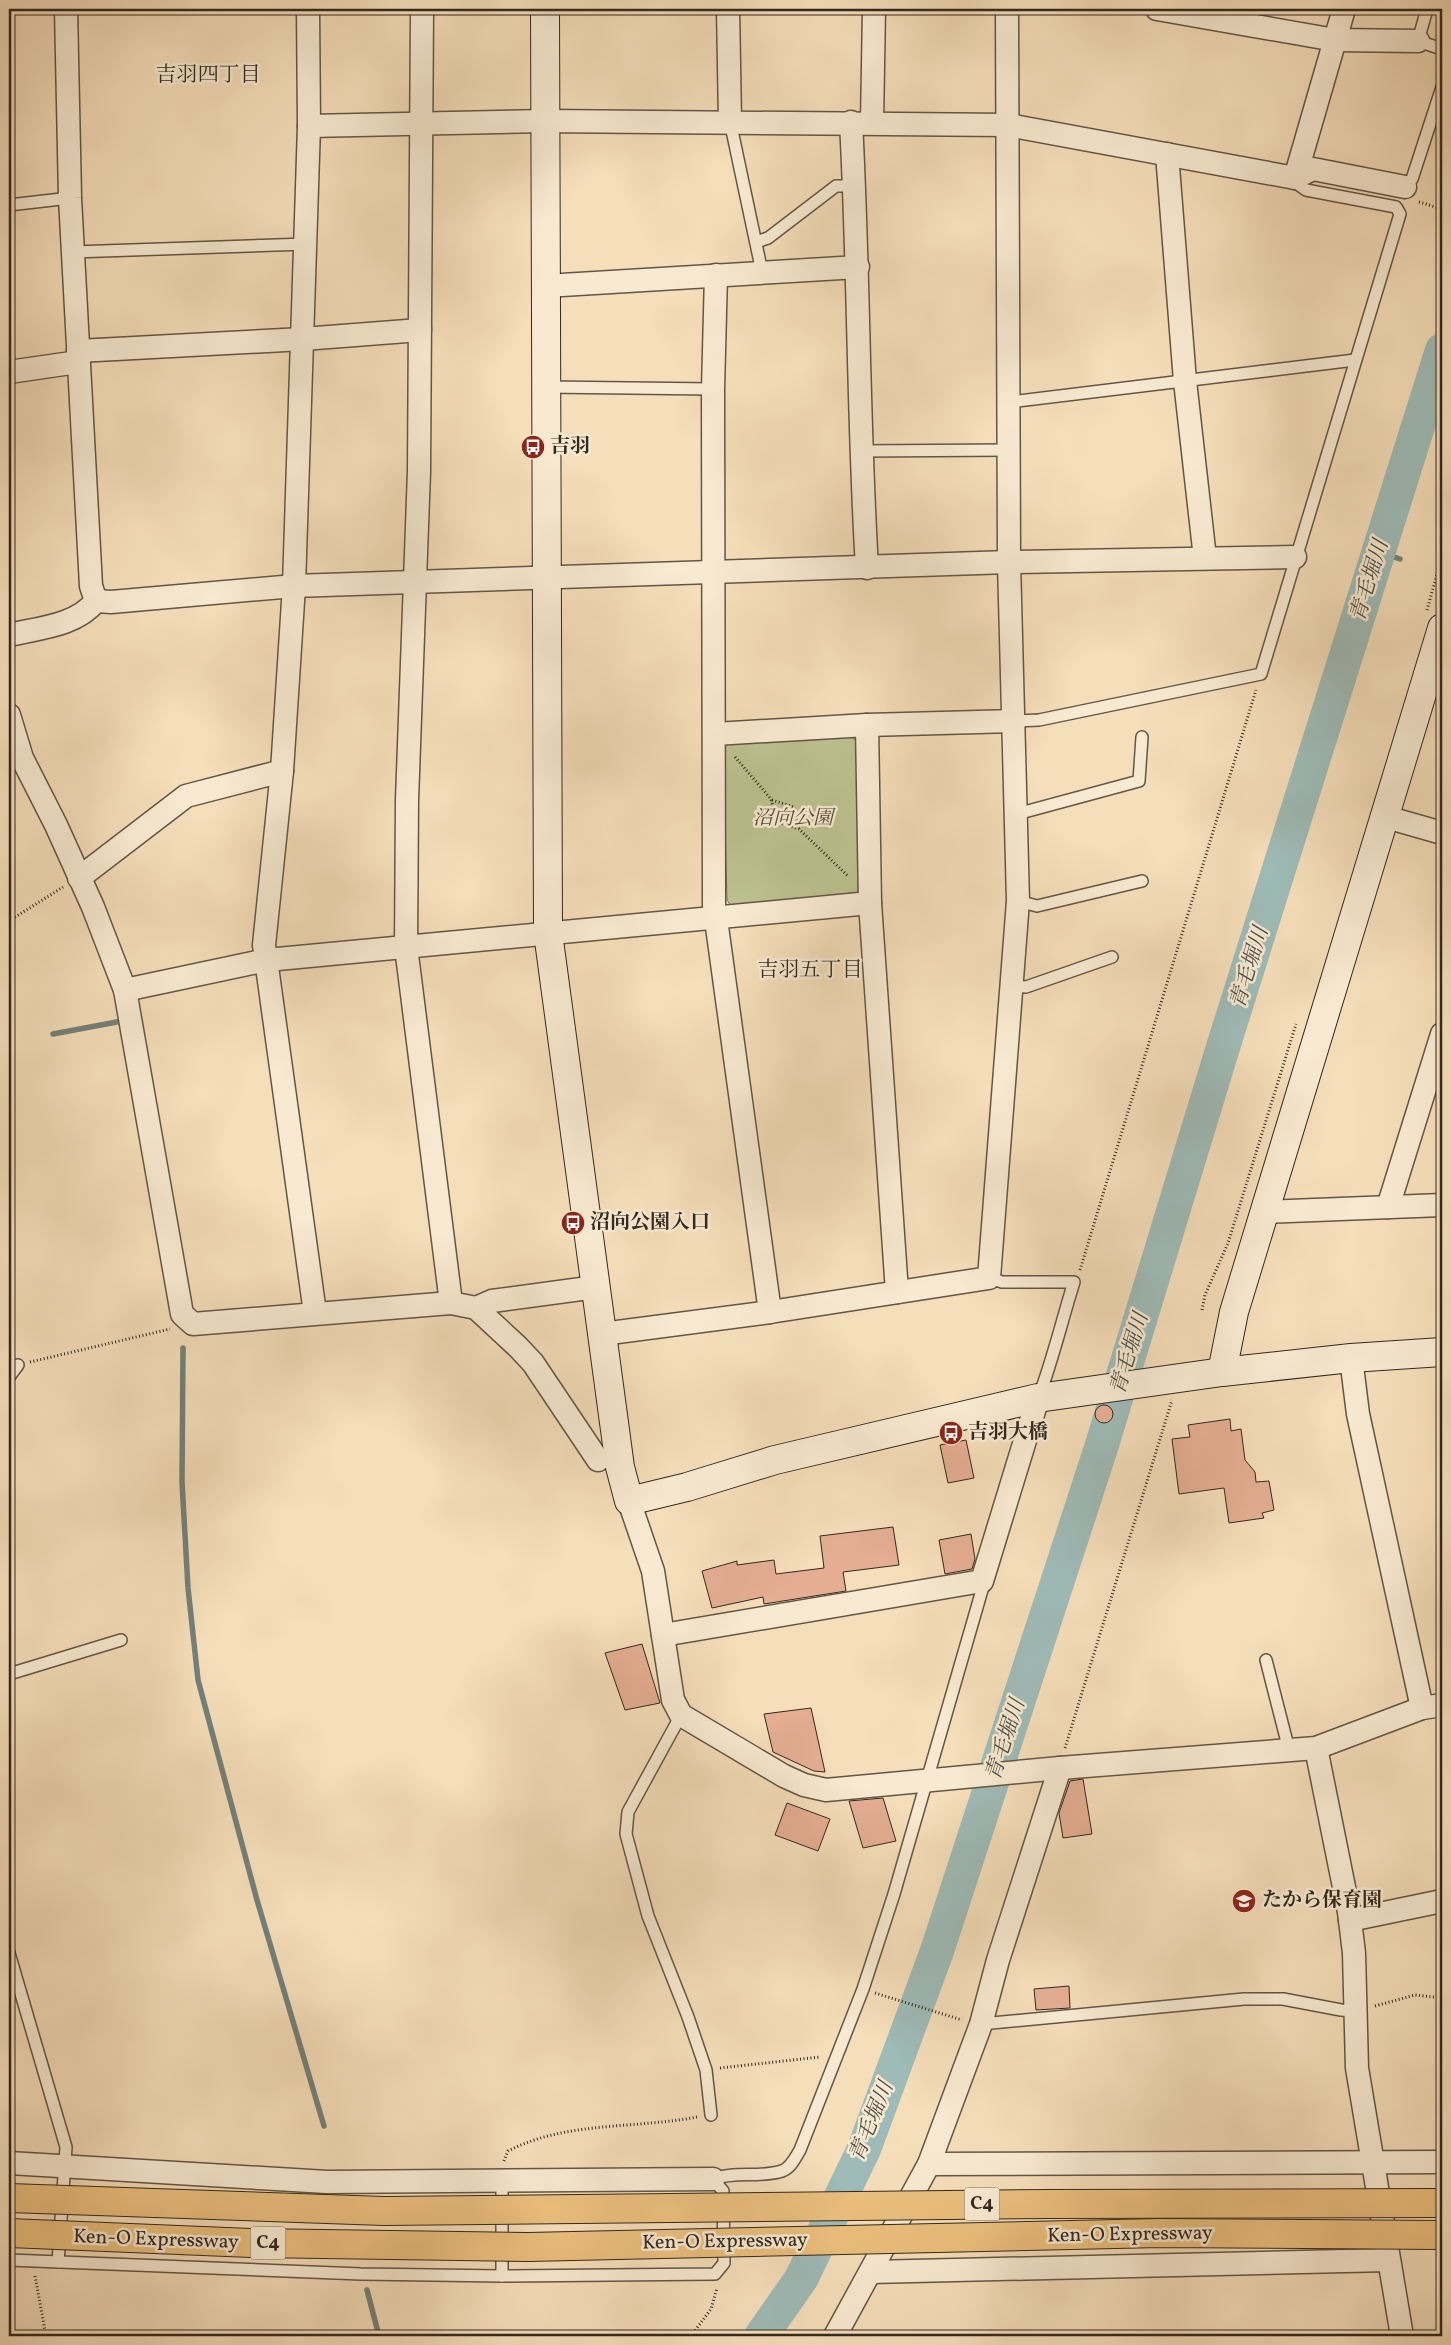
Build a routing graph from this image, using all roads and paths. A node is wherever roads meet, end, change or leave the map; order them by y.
1 (66, 9) edge
2 (308, 9) edge
3 (422, 9) edge
4 (544, 9) edge
5 (728, 9) edge
6 (874, 9) edge
7 (1007, 9) edge
8 (1156, 9) edge
9 (1344, 9) edge
10 (1427, 9) edge
11 (1335, 40) junction
12 (1418, 41) junction
13 (1442, 48) edge
14 (1442, 87) edge
15 (545, 121) junction
16 (730, 121) junction
17 (861, 122) junction
18 (422, 125) junction
19 (1008, 125) junction
20 (309, 126) junction
21 (1167, 154) junction
22 (1295, 178) junction
23 (854, 186) junction
24 (1408, 193) junction
25 (70, 198) junction
26 (9, 205) edge
27 (1442, 209) edge
28 (756, 242) junction
29 (306, 244) junction
30 (73, 252) junction
31 (858, 267) junction
32 (762, 272) junction
33 (716, 275) junction
34 (545, 286) junction
35 (420, 330) junction
36 (303, 339) junction
37 (78, 357) junction
38 (1355, 360) junction
39 (9, 372) edge
40 (1185, 381) junction
41 (544, 387) junction
42 (714, 389) junction
43 (1010, 402) junction
44 (1008, 450) junction
45 (860, 451) junction
46 (1295, 557) junction
47 (1205, 558) junction
48 (1010, 562) junction
49 (867, 568) junction
50 (714, 573) junction
51 (546, 576) junction
52 (416, 582) junction
53 (294, 586) junction
54 (96, 601) junction
55 (1442, 628) edge
56 (9, 635) edge
57 (1261, 674) junction
58 (9, 715) edge
59 (1015, 721) junction
60 (867, 725) junction
61 (715, 734) junction
62 (1142, 737) dead end
63 (282, 772) junction
64 (771, 800) junction
65 (1017, 814) junction
66 (1386, 817) junction
67 (799, 829) junction
68 (1442, 833) edge
69 (79, 878) junction
70 (1142, 881) dead end
71 (1018, 901) junction
72 (870, 902) junction
73 (716, 919) junction
74 (9, 921) edge
75 (548, 933) junction
76 (406, 947) junction
77 (1112, 957) dead end
78 (267, 960) junction
79 (1012, 986) junction
80 (125, 990) junction
81 (1442, 1034) edge
82 (1442, 1205) edge
83 (1388, 1207) junction
84 (1266, 1212) junction
85 (989, 1278) junction
86 (1074, 1282) junction
87 (596, 1287) junction
88 (897, 1292) junction
89 (451, 1303) junction
90 (476, 1308) junction
91 (315, 1312) junction
92 (770, 1312) junction
93 (193, 1324) junction
94 (602, 1334) junction
95 (1442, 1352) edge
96 (1351, 1358) junction
97 (18, 1365) joint
98 (1222, 1372) junction
99 (9, 1377) edge
100 (1172, 1389) junction
101 (1046, 1396) junction
102 (598, 1460) dead end
103 (628, 1501) junction
104 (982, 1581) junction
105 (663, 1635) junction
106 (121, 1640) dead end
107 (1266, 1660) dead end
108 (9, 1674) edge
109 (1432, 1707) edge
110 (681, 1715) junction
111 (1316, 1748) junction
112 (1289, 1750) junction
113 (1058, 1764) junction
114 (931, 1779) junction
115 (1442, 1901) edge
116 (1350, 1920) junction
117 (9, 1953) edge
118 (869, 1991) dead end
119 (1442, 1998) edge
120 (1355, 2011) junction
121 (972, 2022) junction
122 (838, 2054) junction
123 (706, 2070) junction
124 (711, 2115) dead end
125 (689, 2119) dead end
126 (1373, 2160) junction
127 (1442, 2162) edge
128 (9, 2163) edge
129 (929, 2164) junction
130 (65, 2167) junction
131 (713, 2179) junction
132 (502, 2181) junction
133 (9, 2198) edge
134 (1442, 2203) edge
135 (9, 2233) edge
136 (1442, 2235) edge
137 (9, 2260) edge
138 (1388, 2260) junction
139 (36, 2262) junction
140 (58, 2262) junction
141 (721, 2270) junction
142 (872, 2272) junction
143 (502, 2276) junction
144 (46, 2336) edge
145 (690, 2336) edge
146 (835, 2336) edge
147 (1402, 2336) edge

1 - 25 street
2 - 20 street
3 - 18 street
4 - 15 street
5 - 16 street
6 - 17 street
7 - 19 street
8 - 11 street
9 - 11 street
10 - 12 lane
11 - 12 street
11 - 22 street
12 - 13 lane
14 - 24 lane
15 - 16 street
15 - 18 street
15 - 34 street
16 - 17 street
16 - 28 lane
17 - 19 street
17 - 23 street
18 - 20 street
18 - 35 street
19 - 21 street
19 - 43 street
20 - 29 street
21 - 22 street
21 - 40 street
22 - 24 street
22 - 38 lane
23 - 28 lane
23 - 31 street
24 - 27 path
25 - 26 lane
25 - 30 street
28 - 32 lane
29 - 30 lane
29 - 36 street
30 - 37 street
31 - 32 street
31 - 45 street
32 - 33 street
33 - 34 street
33 - 42 street
34 - 41 street
35 - 36 street
35 - 52 street
36 - 37 street
36 - 53 street
37 - 39 street
37 - 54 street
38 - 40 lane
38 - 46 lane
40 - 43 lane
40 - 47 street
41 - 42 lane
41 - 51 street
42 - 50 street
43 - 44 street
44 - 45 lane
44 - 48 street
45 - 49 street
46 - 47 street
46 - 57 lane
47 - 48 street
48 - 49 street
48 - 59 street
49 - 50 street
50 - 51 street
50 - 61 street
51 - 52 street
51 - 75 street
52 - 53 street
52 - 76 street
53 - 54 street
53 - 63 street
54 - 56 street
55 - 66 street
57 - 59 lane
57 - 86 path
58 - 69 street
59 - 60 street
59 - 65 street
60 - 61 street
60 - 72 street
61 - 64 path
61 - 73 street
62 - 65 lane
63 - 69 street
63 - 78 street
64 - 67 path
64 - 67 path
65 - 71 street
66 - 68 street
66 - 84 street
67 - 72 path
69 - 74 path
69 - 80 street
70 - 71 lane
71 - 79 street
72 - 73 street
72 - 88 street
73 - 75 street
73 - 92 street
75 - 76 street
75 - 87 street
76 - 78 street
76 - 89 street
77 - 79 lane
78 - 80 street
78 - 91 street
79 - 85 street
80 - 93 street
81 - 83 street
82 - 83 street
83 - 84 street
84 - 98 street
85 - 86 lane
85 - 88 street
86 - 101 lane
87 - 90 street
87 - 94 street
88 - 92 street
89 - 90 street
89 - 91 street
90 - 102 street
91 - 93 street
92 - 94 street
93 - 97 path
94 - 103 street
95 - 96 street
96 - 98 street
96 - 109 street
97 - 99 lane
98 - 100 street
100 - 101 street
100 - 113 path
101 - 103 street
101 - 104 street
103 - 105 street
104 - 105 street
104 - 114 lane
105 - 110 street
106 - 108 lane
107 - 112 lane
109 - 111 street
110 - 114 street
110 - 123 lane
111 - 112 street
111 - 116 street
112 - 113 street
113 - 114 street
113 - 121 street
114 - 122 lane
115 - 116 street
116 - 120 street
117 - 130 lane
118 - 121 path
119 - 120 path
120 - 121 lane
120 - 126 street
121 - 129 street
122 - 123 path
122 - 131 lane
123 - 124 lane
125 - 132 path
126 - 127 street
126 - 129 street
126 - 138 street
128 - 130 street
129 - 142 street
130 - 132 street
130 - 140 lane
131 - 132 street
131 - 141 lane
132 - 143 lane
133 - 134 highway, Ken-O Expressway / C4, bridge
135 - 136 highway, Ken-O Expressway / C4, bridge
137 - 139 lane
138 - 142 street
138 - 147 street
139 - 140 lane
139 - 144 path
140 - 143 lane
141 - 143 lane
141 - 145 path
142 - 146 street

